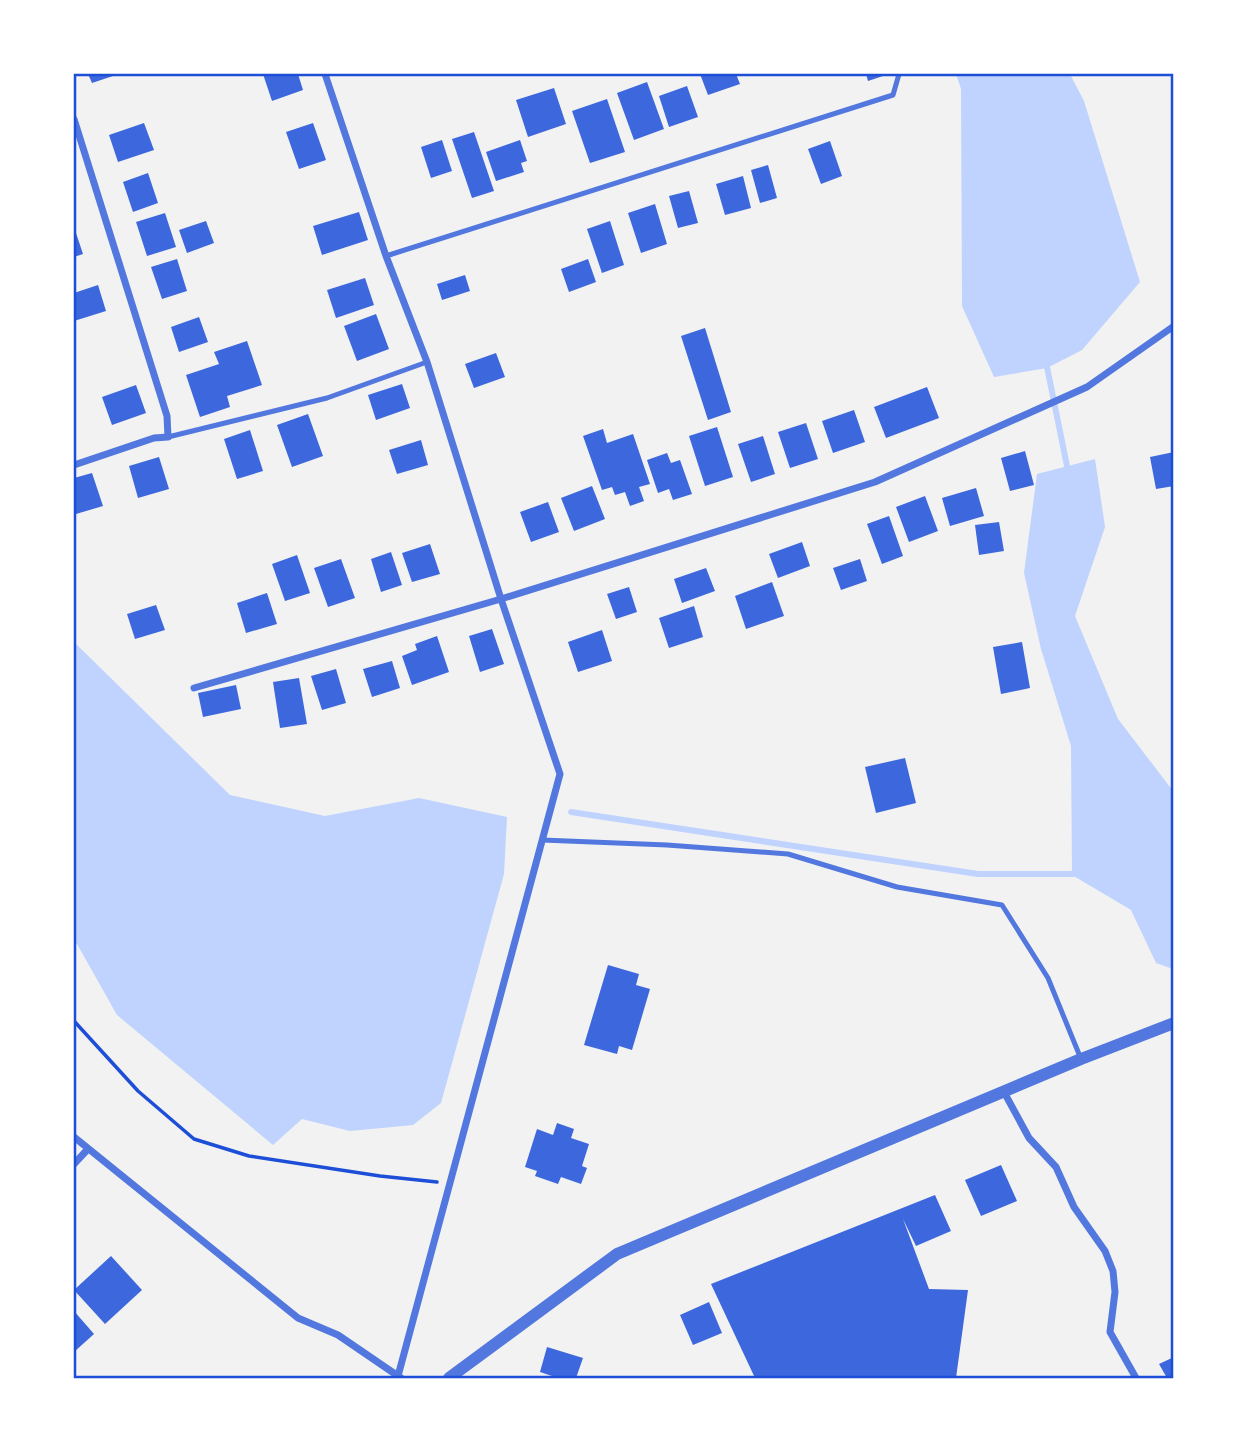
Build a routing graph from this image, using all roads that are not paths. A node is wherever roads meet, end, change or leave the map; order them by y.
1 (325, 74) edge
2 (899, 74) edge
3 (74, 119) edge
4 (386, 256) junction
5 (1174, 326) edge
6 (427, 362) junction
7 (168, 437) junction
8 (74, 465) edge
9 (501, 599) junction
10 (194, 688) dead end
11 (540, 840) junction
12 (1174, 1023) edge
13 (1081, 1059) junction
14 (1004, 1092) junction
15 (74, 1137) edge
16 (87, 1150) junction
17 (74, 1164) edge
18 (400, 1377) edge
19 (449, 1378) edge
20 (1136, 1378) edge

1 - 4 street
2 - 4 lane
3 - 7 street
4 - 6 street
5 - 9 street
6 - 7 lane
6 - 9 street
7 - 8 street
9 - 10 street
9 - 11 street
11 - 13 lane
11 - 18 street
12 - 13 street
13 - 14 street
14 - 19 street
14 - 20 street
15 - 16 street
16 - 17 street
16 - 18 street

